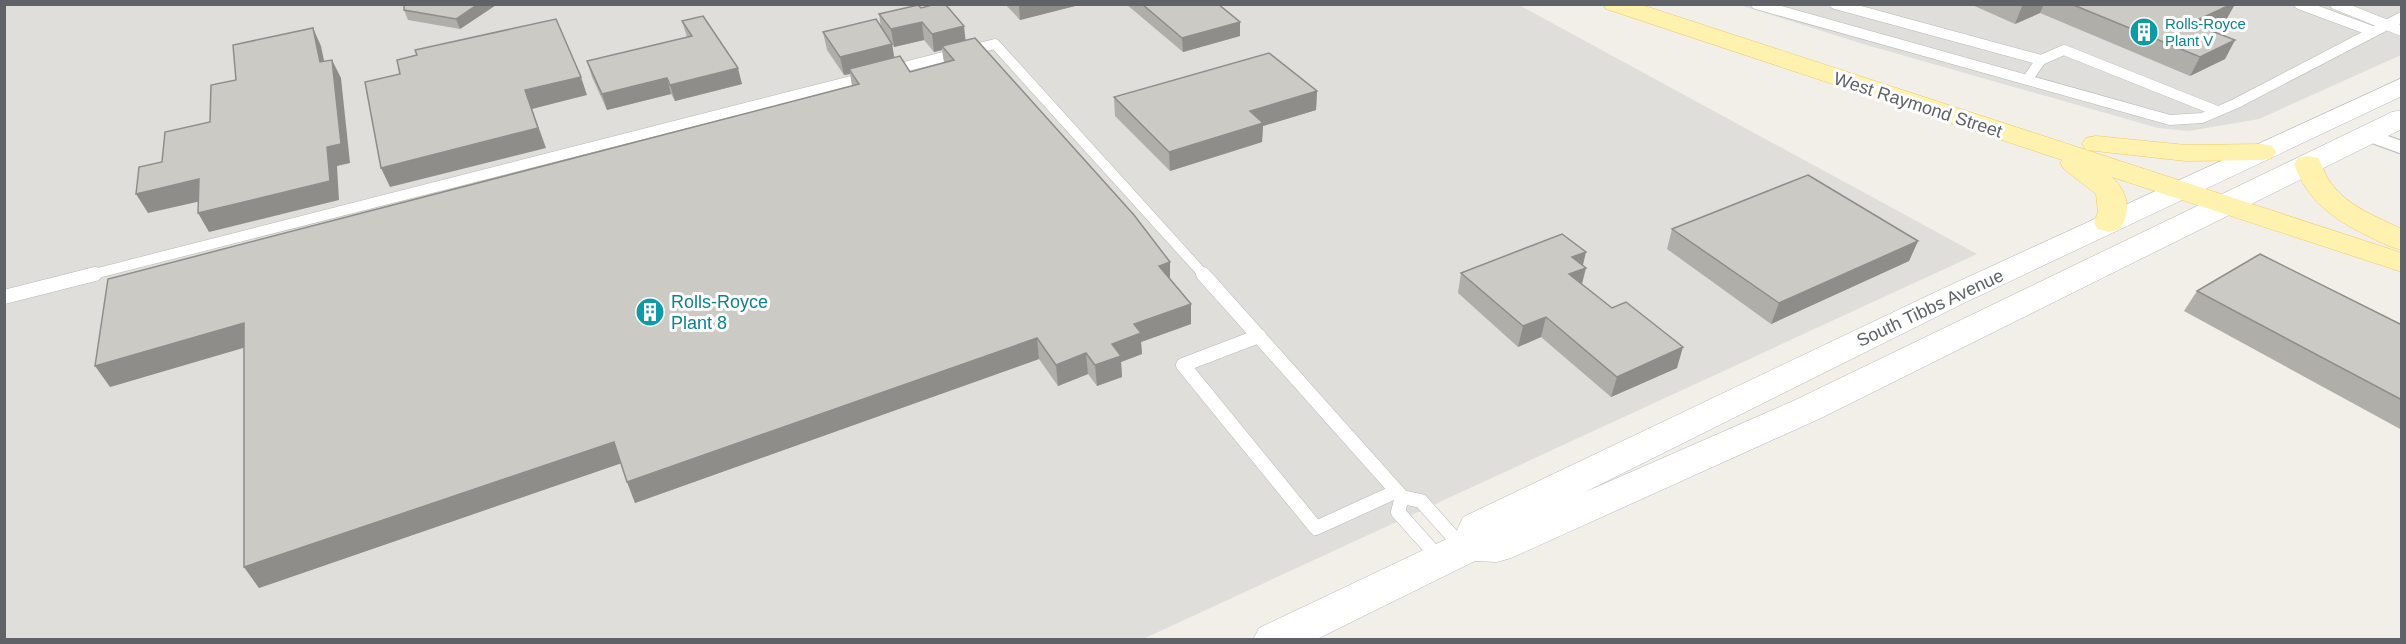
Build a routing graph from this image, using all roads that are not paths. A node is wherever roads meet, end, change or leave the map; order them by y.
1 (1614, 4) edge
2 (1662, 4) edge
3 (1756, 4) edge
4 (1835, 4) edge
5 (2299, 4) edge
6 (2342, 6) edge
7 (2402, 17) edge
8 (2385, 24) junction
9 (2372, 31) junction
10 (2402, 31) edge
11 (2041, 60) junction
12 (2027, 80) junction
13 (2402, 86) edge
14 (2217, 111) junction
15 (2402, 118) edge
16 (2368, 135) junction
17 (2038, 144) junction
18 (2096, 144) junction
19 (2402, 148) edge
20 (2262, 152) junction
21 (2308, 164) junction
22 (2214, 191) junction
23 (2109, 223) junction
24 (2402, 242) edge
25 (2402, 263) edge
26 (4, 297) edge
27 (1259, 336) junction
28 (1399, 494) junction
29 (1458, 551) junction
30 (1274, 639) edge

1 - 17 main road, West Raymond Street
2 - 18 main road, West Raymond Street
3 - 12 lane
4 - 11 lane
5 - 9 lane
6 - 8 lane
7 - 8 lane
8 - 9 lane
8 - 10 lane
9 - 14 lane
11 - 12 lane
11 - 14 lane
12 - 14 lane
13 - 20 main road, South Tibbs Avenue
15 - 16 main road, South Tibbs Avenue
16 - 19 street
16 - 21 main road, South Tibbs Avenue
17 - 22 main road, West Raymond Street
17 - 23 main road
18 - 20 main road
18 - 22 main road, West Raymond Street
20 - 22 main road, South Tibbs Avenue
21 - 22 main road, South Tibbs Avenue
21 - 24 main road
22 - 23 main road, South Tibbs Avenue
22 - 24 main road
22 - 25 main road
22 - 29 main road, South Tibbs Avenue
23 - 29 main road, South Tibbs Avenue
26 - 27 lane
27 - 28 lane
27 - 28 lane
28 - 29 lane
28 - 29 lane
29 - 30 main road, South Tibbs Avenue

